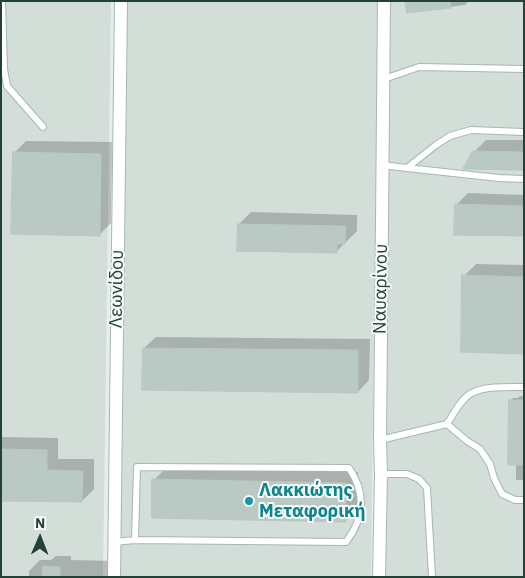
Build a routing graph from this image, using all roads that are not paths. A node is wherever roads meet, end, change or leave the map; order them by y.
1 (2, 1) edge
2 (121, 1) edge
3 (384, 1) edge
4 (524, 69) edge
5 (384, 79) junction
6 (43, 127) dead end
7 (524, 132) edge
8 (382, 165) junction
9 (407, 168) junction
10 (524, 179) edge
11 (524, 387) edge
12 (447, 424) junction
13 (380, 440) junction
14 (381, 474) junction
15 (524, 500) edge
16 (136, 540) junction
17 (114, 542) junction
18 (114, 577) edge
19 (379, 577) edge
20 (432, 577) edge

1 - 6 lane
2 - 17 street, Λεωνίδου
3 - 5 street, Ναυαρίνου
4 - 5 lane
5 - 8 street, Ναυαρίνου
7 - 9 lane
8 - 9 lane
8 - 13 street, Ναυαρίνου
9 - 10 lane
11 - 12 lane
12 - 13 lane
12 - 15 lane
13 - 14 street, Ναυαρίνου
14 - 19 street, Ναυαρίνου
14 - 20 lane
16 - 16 lane
16 - 17 lane
17 - 18 street, Λεωνίδου

